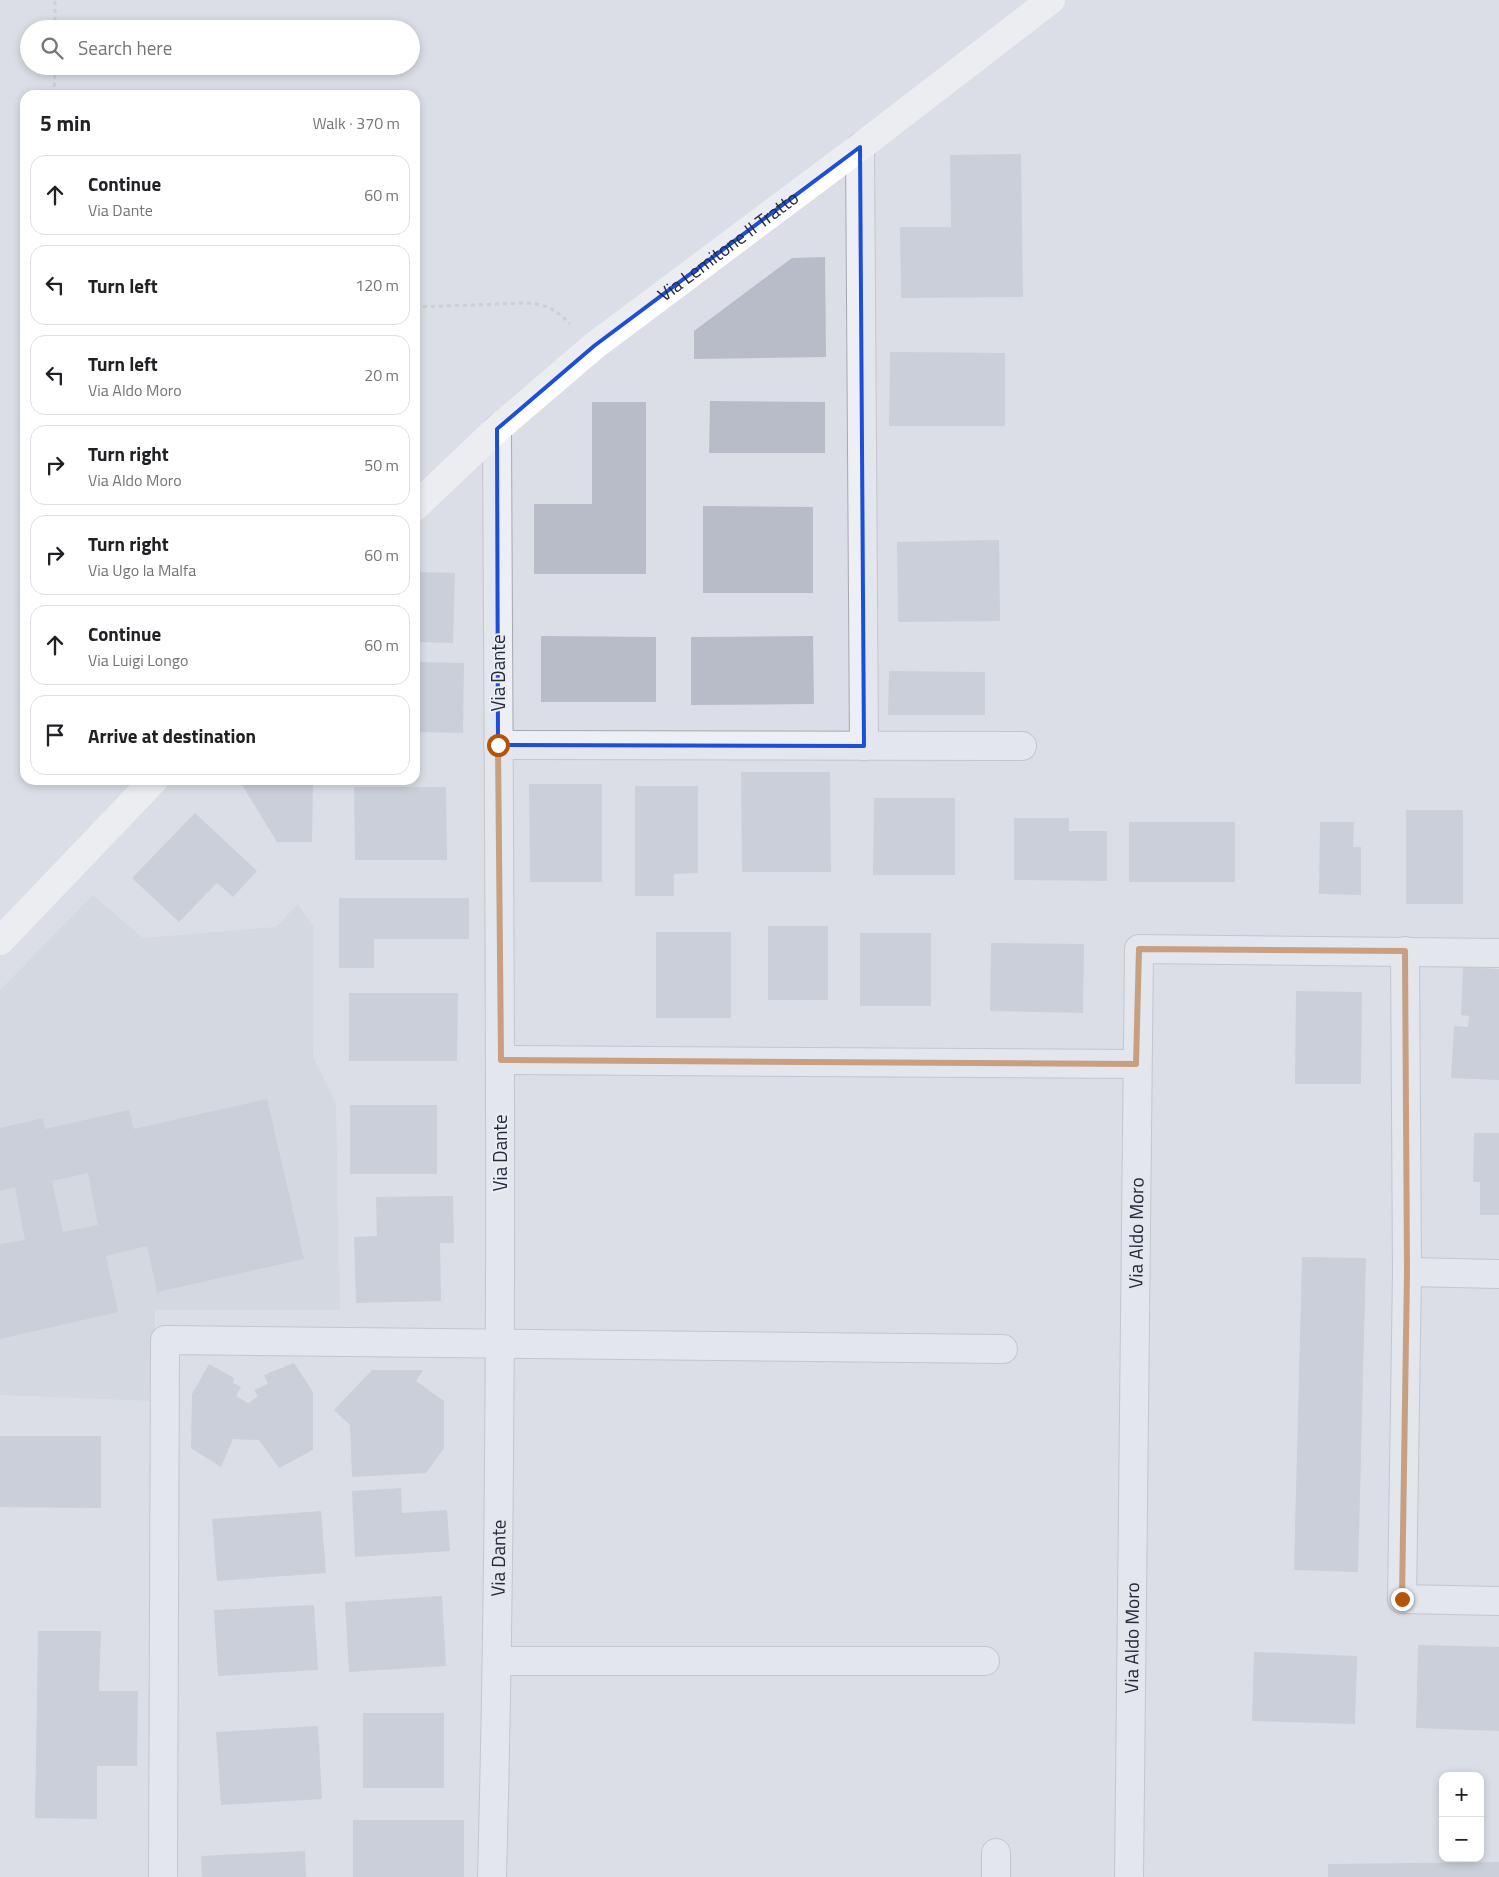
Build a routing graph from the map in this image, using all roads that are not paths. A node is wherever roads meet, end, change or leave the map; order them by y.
1 (1051, 0) edge
2 (860, 146) junction
3 (497, 429) junction
4 (420, 502) edge
5 (498, 745) junction
6 (864, 746) junction
7 (1022, 746) dead end
8 (149, 785) edge
9 (0, 941) edge
10 (1405, 951) junction
11 (1499, 953) edge
12 (501, 1060) junction
13 (1136, 1064) junction
14 (1407, 1272) junction
15 (1499, 1274) edge
16 (499, 1344) junction
17 (1003, 1349) dead end
18 (1499, 1601) edge
19 (498, 1661) junction
20 (984, 1661) dead end
21 (163, 1877) edge
22 (492, 1877) edge
23 (1129, 1877) edge

1 - 2 street, Via Lemitone II Tratto
2 - 3 street, Via Lemitone II Tratto
2 - 6 street
3 - 4 street, Via Lemitone II Tratto
3 - 5 street, Via Dante
5 - 6 street
5 - 12 street, Via Dante
6 - 7 street
8 - 9 street
10 - 11 street, Via Aldo Moro
10 - 13 street, Via Aldo Moro
10 - 14 street
12 - 13 street
12 - 16 street, Via Dante
13 - 23 street, Via Aldo Moro
14 - 15 street
14 - 18 street
16 - 17 street
16 - 19 street, Via Dante
16 - 21 street
19 - 20 street
19 - 22 street, Via Dante

